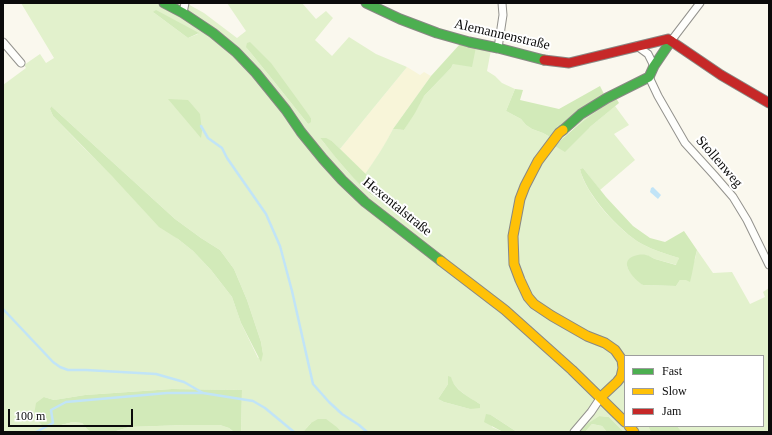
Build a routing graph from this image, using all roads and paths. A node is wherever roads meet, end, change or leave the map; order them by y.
1 (164, 3) edge
2 (186, 3) edge
3 (366, 3) edge
4 (502, 3) edge
5 (700, 3) edge
6 (183, 13) junction
7 (671, 41) junction
8 (3, 42) edge
9 (637, 46) junction
10 (498, 48) junction
11 (21, 63) dead end
12 (654, 66) junction
13 (649, 77) junction
14 (769, 103) edge
15 (769, 265) edge
16 (601, 397) junction
17 (624, 421) edge
18 (574, 432) edge

1 - 6 street, Hexentalstraße
2 - 6 street
3 - 10 street, Alemannenstraße
4 - 10 street
5 - 7 street
6 - 16 street, Hexentalstraße
7 - 9 street, Alemannenstraße
7 - 12 street
7 - 14 street
8 - 11 street
9 - 10 street, Alemannenstraße
9 - 12 street
12 - 13 street
13 - 15 street, Stollenweg
13 - 16 street
16 - 17 street, Hexentalstraße
16 - 18 street

